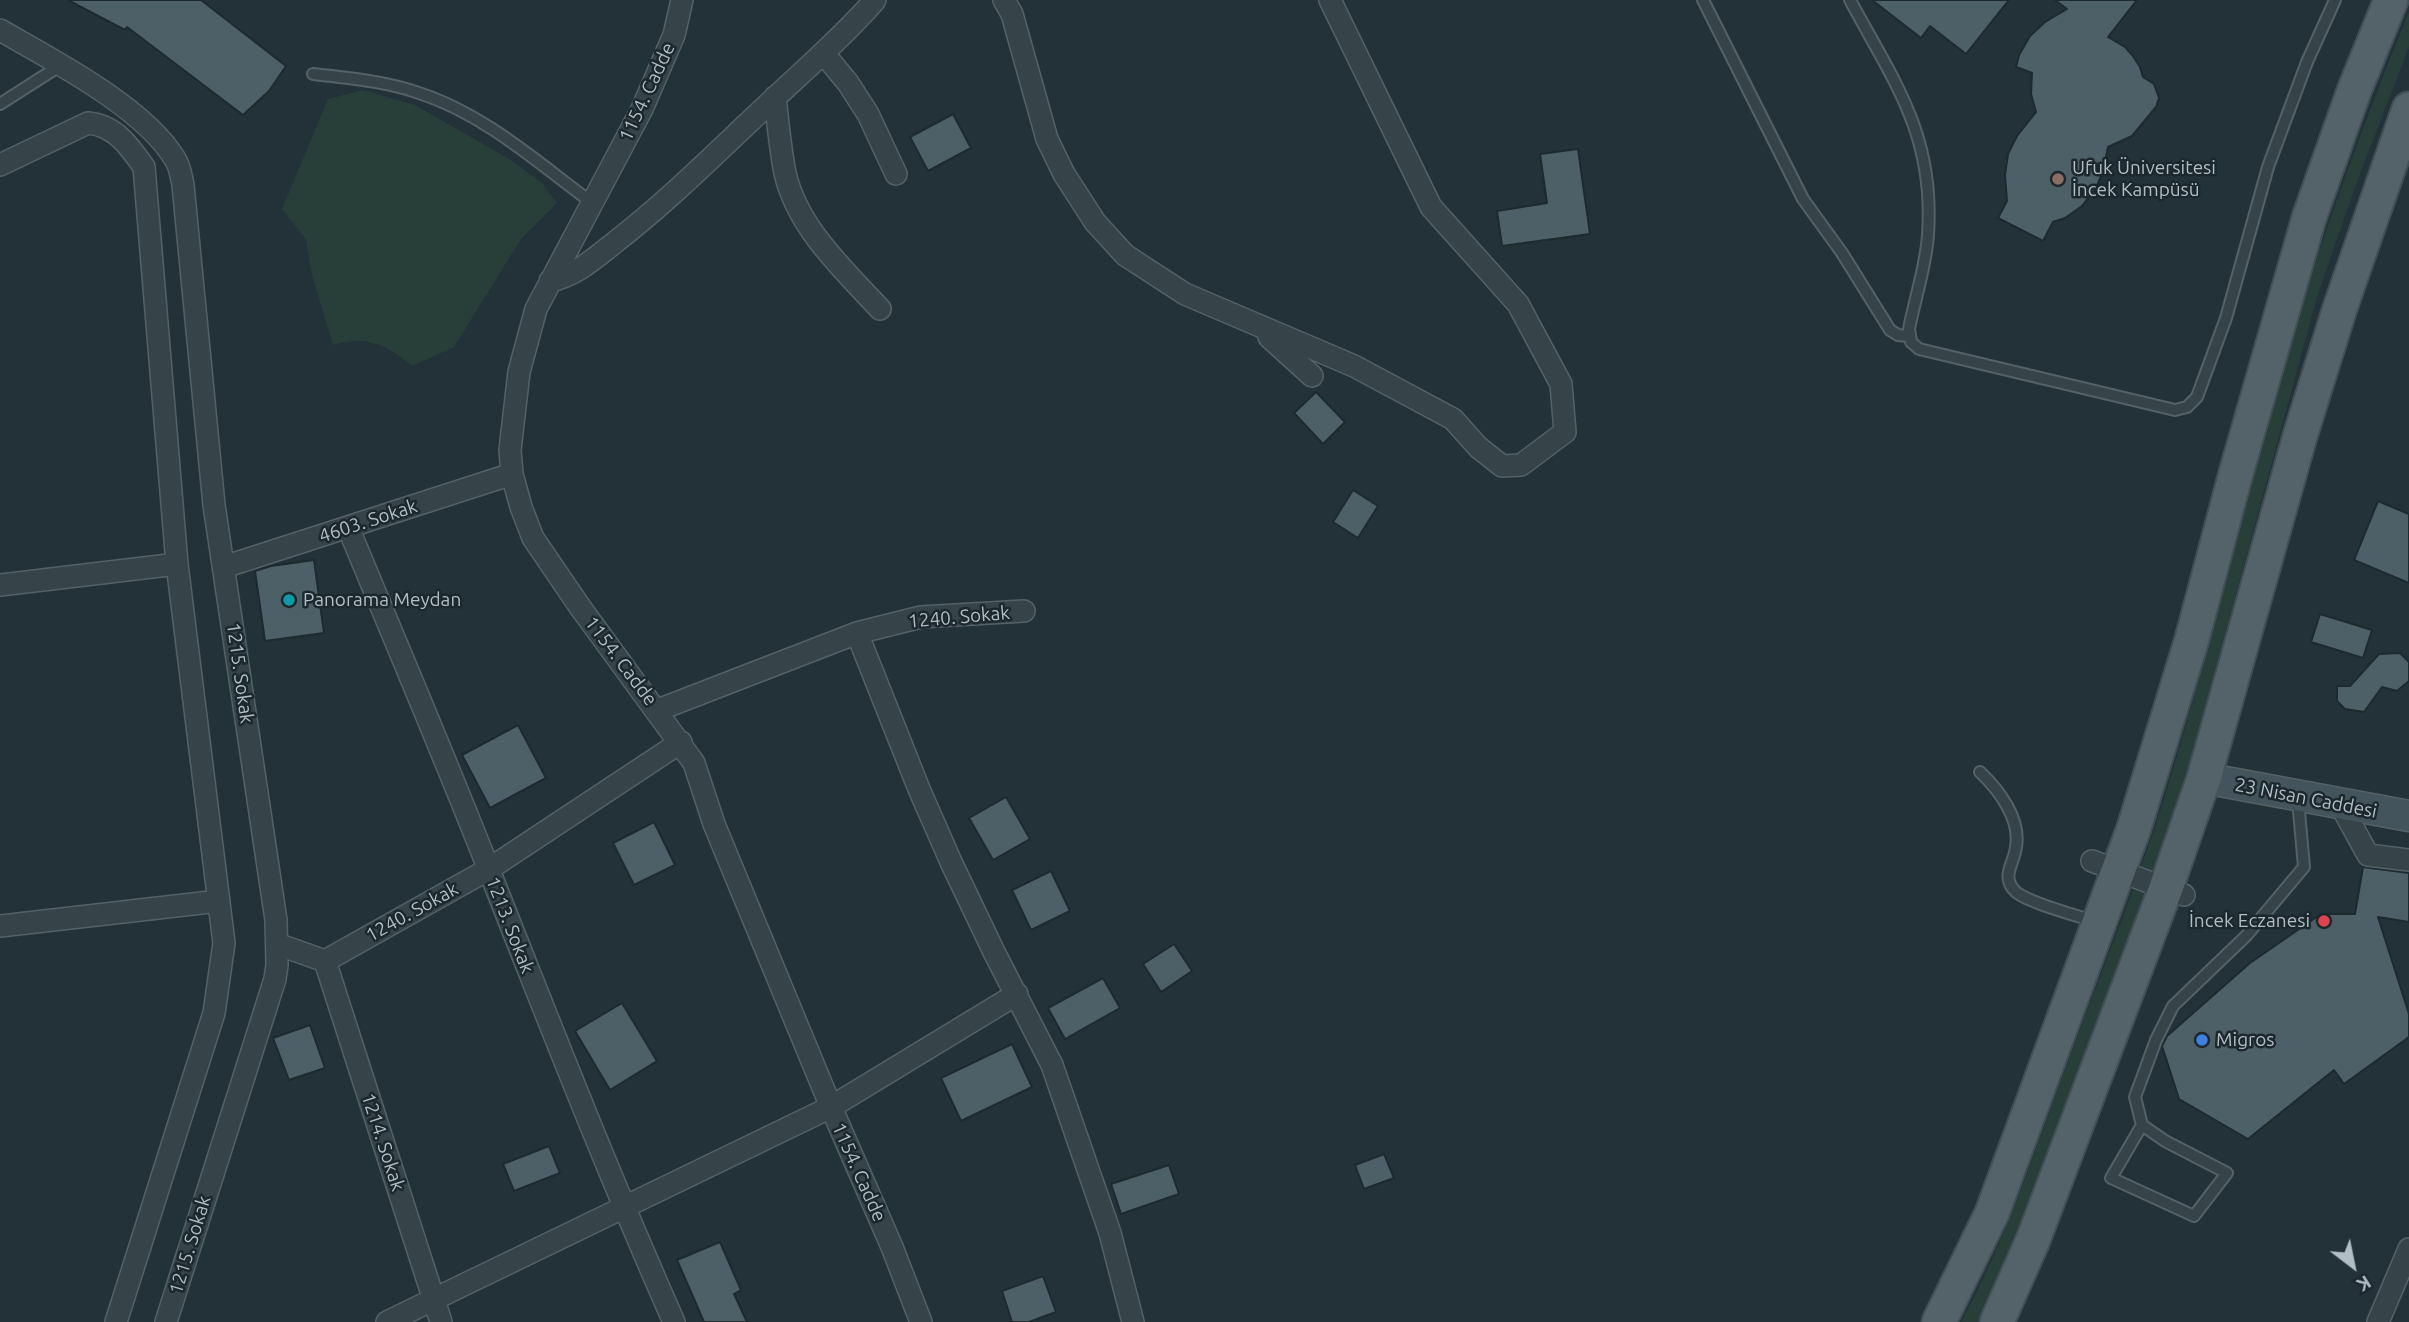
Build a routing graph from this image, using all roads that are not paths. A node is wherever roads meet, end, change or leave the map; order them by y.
1 (682, 0) edge
2 (875, 0) edge
3 (1004, 0) edge
4 (1329, 0) edge
5 (1703, 0) edge
6 (1850, 0) edge
7 (2335, 0) edge
8 (2391, 0) edge
9 (0, 30) edge
10 (824, 54) junction
11 (61, 65) junction
12 (313, 74) dead end
13 (775, 97) junction
14 (0, 104) edge
15 (2409, 109) edge
16 (0, 166) edge
17 (896, 174) dead end
18 (591, 202) junction
19 (550, 281) junction
20 (880, 309) dead end
21 (1248, 320) junction
22 (1908, 336) junction
23 (1312, 376) dead end
24 (512, 474) junction
25 (348, 527) junction
26 (177, 564) junction
27 (224, 567) junction
28 (0, 585) edge
29 (1024, 611) dead end
30 (857, 633) junction
31 (658, 710) junction
32 (681, 742) junction
33 (1980, 772) dead end
34 (2204, 778) junction
35 (2298, 797) junction
36 (2340, 804) junction
37 (2409, 817) edge
38 (2409, 860) edge
39 (2105, 866) junction
40 (489, 869) junction
41 (2175, 892) junction
42 (219, 901) junction
43 (2100, 923) junction
44 (0, 926) edge
45 (277, 944) junction
46 (325, 961) junction
47 (1017, 994) junction
48 (831, 1107) junction
49 (2142, 1125) junction
50 (623, 1207) junction
51 (2409, 1249) edge
52 (434, 1301) junction
53 (116, 1322) edge
54 (166, 1322) edge
55 (387, 1322) edge
56 (441, 1322) edge
57 (674, 1322) edge
58 (921, 1322) edge
59 (1133, 1322) edge
60 (1939, 1322) edge
61 (1997, 1322) edge
62 (2378, 1322) edge

1 - 18 street, 1154. Cadde
2 - 10 street
3 - 21 street
4 - 21 street
5 - 22 lane
6 - 22 lane
7 - 22 lane
8 - 39 main road
9 - 11 street, 1215. Sokak
10 - 13 street
10 - 17 street
11 - 14 lane
11 - 27 street, 1215. Sokak
12 - 18 lane
13 - 19 street
13 - 20 street
15 - 34 main road
16 - 26 street
18 - 19 street, 1154. Cadde
19 - 24 street, 1154. Cadde
21 - 23 street
24 - 25 street, 4603. Sokak
24 - 31 street, 1154. Cadde
25 - 27 street, 4603. Sokak
25 - 40 street, 1213. Sokak
26 - 28 street
26 - 42 street
27 - 45 street, 1215. Sokak
29 - 30 street, 1240. Sokak
30 - 31 street, 1240. Sokak
30 - 47 street
31 - 32 street, 1154. Cadde
32 - 40 street, 1240. Sokak
32 - 48 street, 1154. Cadde
33 - 43 lane
34 - 35 main road, 23 Nisan Caddesi
34 - 41 main road
35 - 36 main road, 23 Nisan Caddesi
35 - 49 lane
36 - 37 main road, 23 Nisan Caddesi
36 - 38 street
39 - 41 street
39 - 43 main road
40 - 46 street, 1240. Sokak
40 - 50 street, 1213. Sokak
41 - 61 main road
42 - 44 street
42 - 53 street
43 - 60 main road
45 - 46 street
45 - 54 street, 1215. Sokak
46 - 52 street, 1214. Sokak
47 - 48 street
47 - 59 street
48 - 50 street
48 - 58 street, 1154. Cadde
49 - 49 lane
50 - 52 street
50 - 57 street, 1213. Sokak
51 - 62 street
52 - 55 street
52 - 56 street, 1214. Sokak

